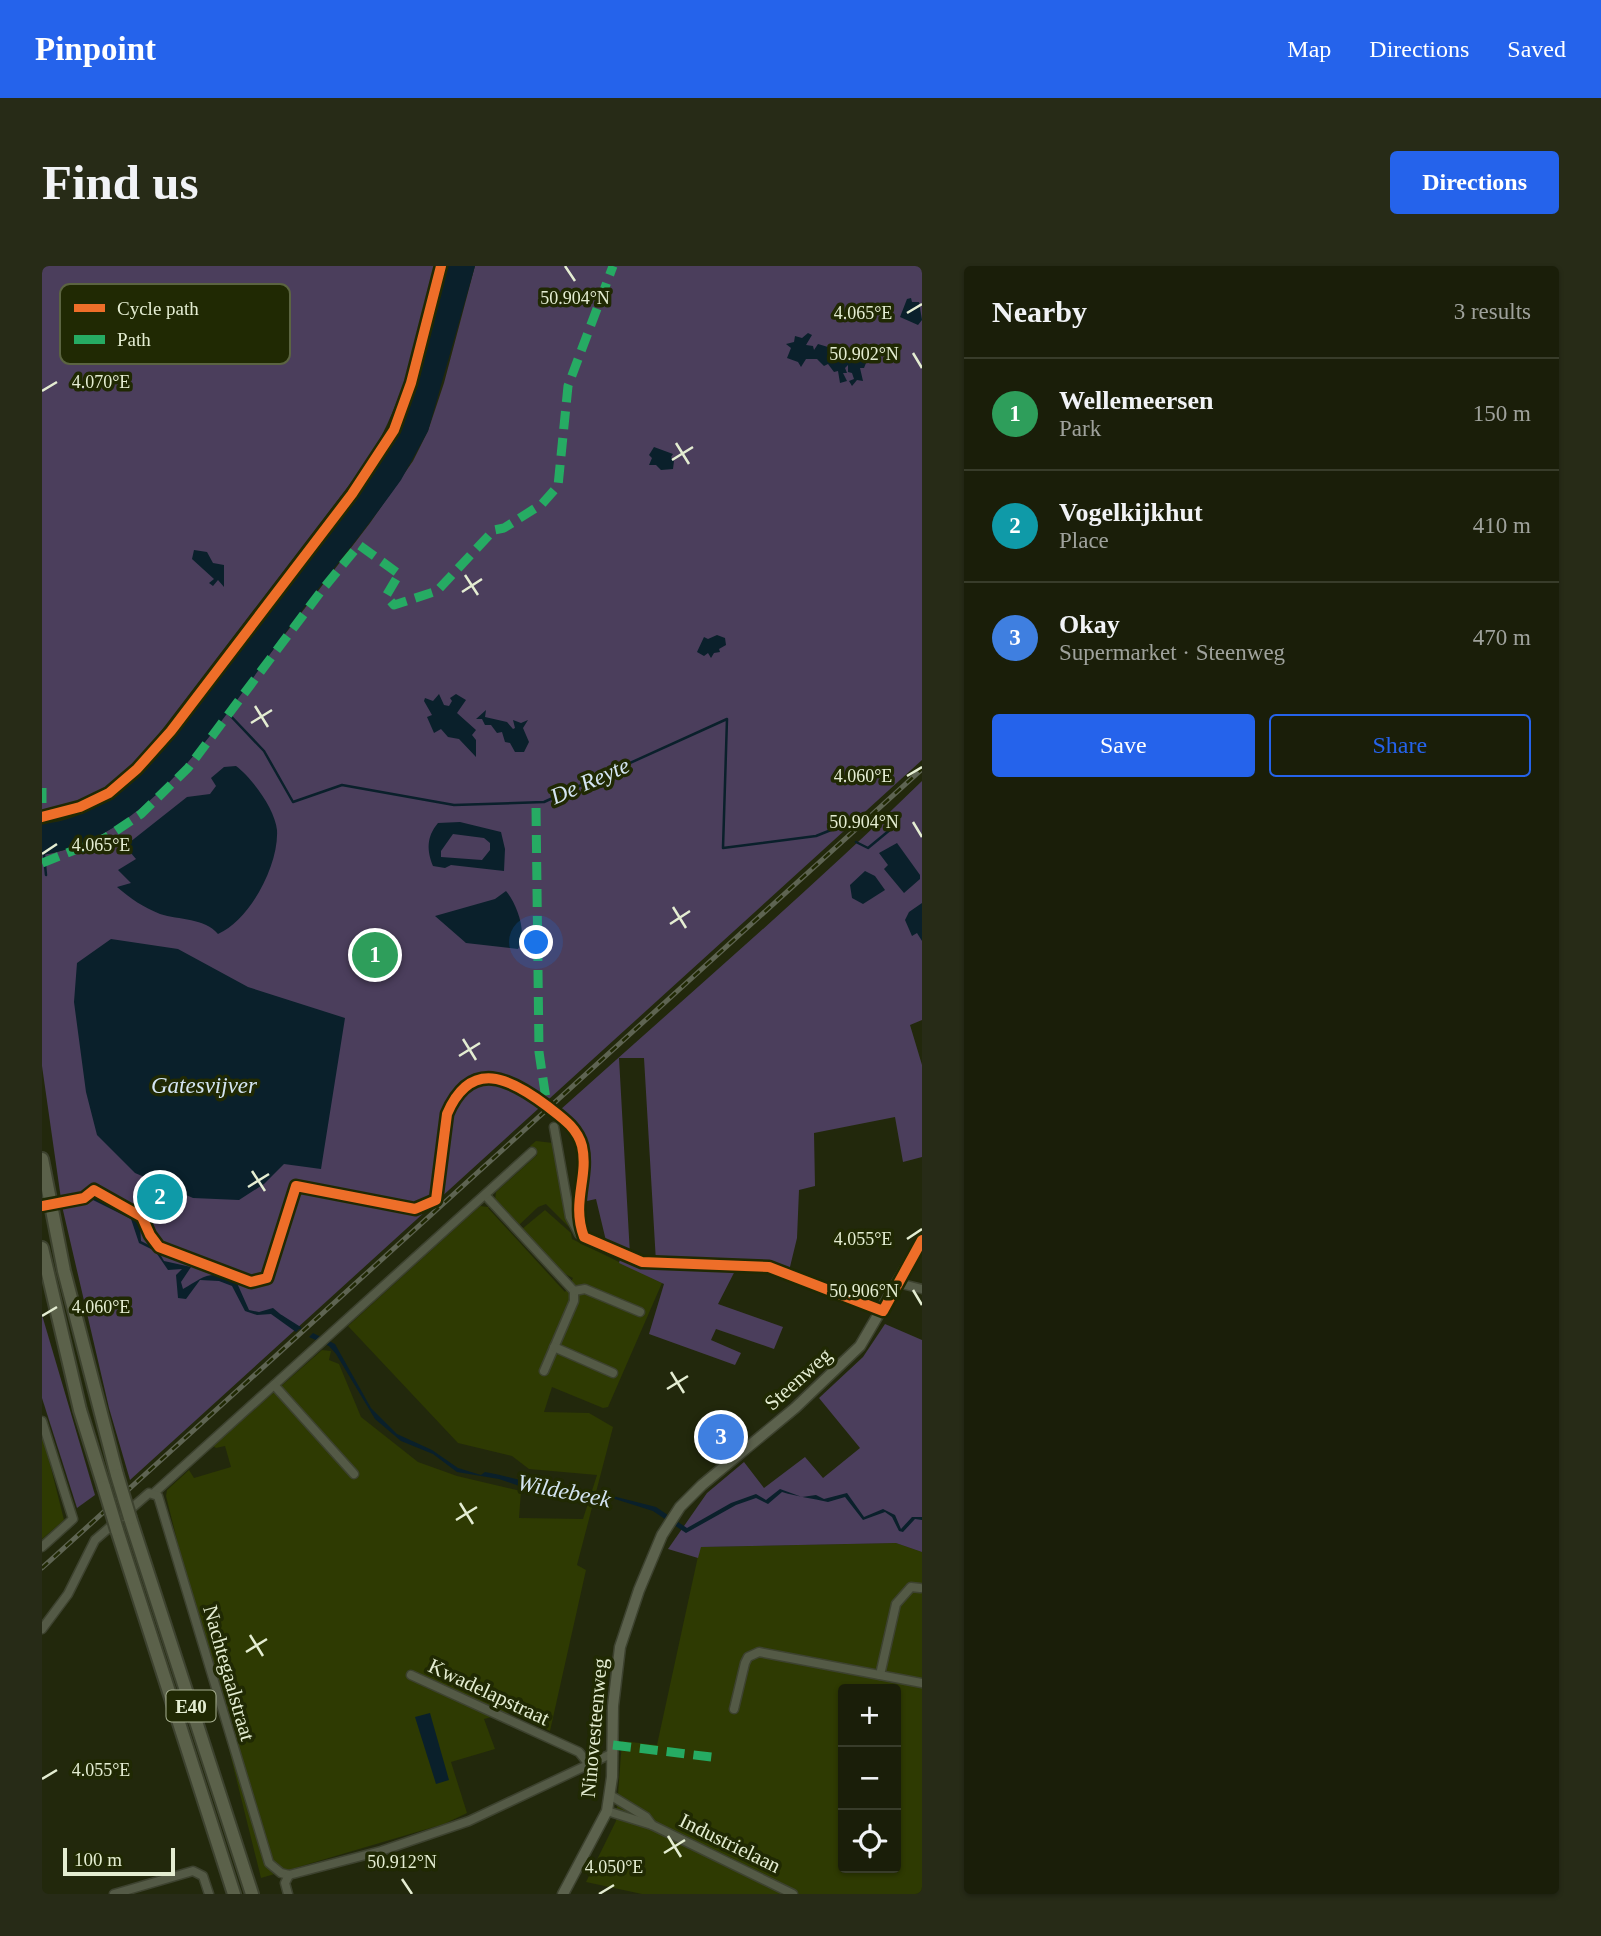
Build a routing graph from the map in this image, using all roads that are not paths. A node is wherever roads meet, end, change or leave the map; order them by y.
1 (554, 1127) dead end
2 (532, 1152) dead end
3 (42, 1159) edge
4 (485, 1195) junction
5 (922, 1240) edge
6 (42, 1248) edge
7 (898, 1283) junction
8 (922, 1289) edge
9 (574, 1291) junction
10 (883, 1311) junction
11 (640, 1312) dead end
12 (554, 1347) junction
13 (544, 1371) dead end
14 (613, 1373) dead end
15 (274, 1385) junction
16 (42, 1421) edge
17 (354, 1474) dead end
18 (154, 1493) junction
19 (670, 1522) joint
20 (42, 1547) edge
21 (920, 1588) dead end
22 (42, 1629) edge
23 (411, 1675) dead end
24 (880, 1675) junction
25 (922, 1684) edge
26 (734, 1709) dead end
27 (613, 1752) junction
28 (587, 1762) junction
29 (610, 1795) junction
30 (607, 1811) junction
31 (652, 1825) junction
32 (289, 1875) junction
33 (114, 1894) edge
34 (209, 1894) edge
35 (234, 1894) edge
36 (252, 1894) edge
37 (288, 1894) edge
38 (563, 1894) edge
39 (793, 1894) edge

1 - 10 street
2 - 4 street
3 - 36 highway, E40, bridge
4 - 9 street
4 - 15 street
5 - 7 main road, Steenweg
6 - 35 highway, E40, bridge
7 - 8 street
7 - 10 main road, Steenweg
9 - 11 street
9 - 12 street
10 - 19 main road, Steenweg
12 - 13 street
12 - 14 street
15 - 17 street
15 - 18 street
16 - 20 street
18 - 22 street
18 - 32 street, Nachtegaalstraat
19 - 27 main road, Ninovesteenweg
21 - 24 street
23 - 28 street, Kwadelapstraat
24 - 25 street
24 - 26 street
27 - 28 street
27 - 29 main road, Ninovesteenweg
28 - 32 street
29 - 30 main road, Ninovesteenweg
29 - 31 street, Industrielaan
30 - 31 street, Industrielaan
30 - 38 main road, Ninovesteenweg
31 - 39 street, Industrielaan
32 - 37 street
33 - 34 street

